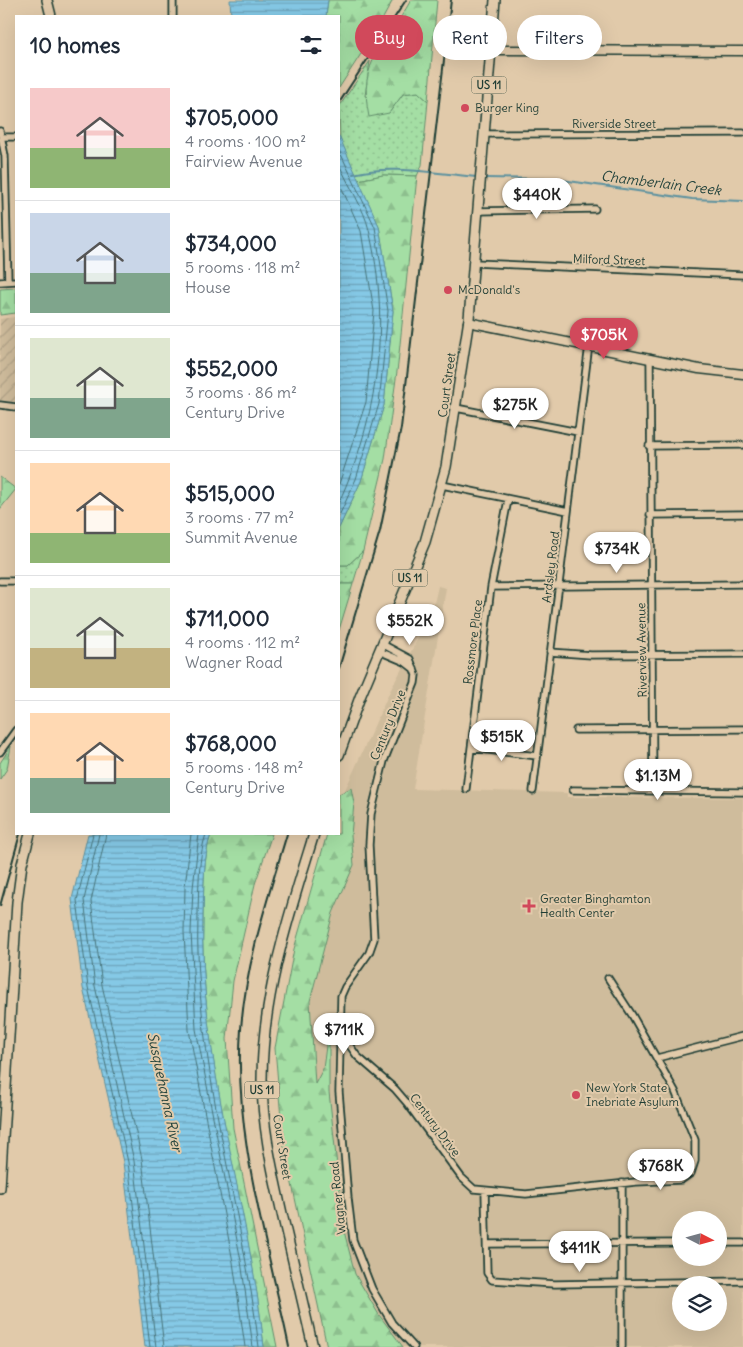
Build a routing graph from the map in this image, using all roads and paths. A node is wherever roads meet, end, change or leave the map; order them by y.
1 (46, 0) edge
2 (173, 0) edge
3 (495, 0) edge
4 (51, 15) edge
5 (173, 15) edge
6 (494, 15) edge
7 (507, 50) edge
8 (743, 51) edge
9 (491, 60) edge
10 (743, 133) edge
11 (1, 134) edge
12 (485, 134) junction
13 (15, 137) edge
14 (595, 209) dead end
15 (479, 211) junction
16 (474, 263) junction
17 (743, 275) edge
18 (8, 281) junction
19 (15, 281) edge
20 (0, 282) edge
21 (468, 322) junction
22 (589, 345) junction
23 (650, 358) junction
24 (743, 374) edge
25 (0, 405) edge
26 (15, 407) edge
27 (456, 408) junction
28 (578, 432) junction
29 (743, 445) edge
30 (649, 446) junction
31 (442, 485) junction
32 (508, 500) junction
33 (568, 511) junction
34 (743, 514) edge
35 (650, 515) junction
36 (15, 581) edge
37 (0, 582) edge
38 (651, 584) junction
39 (743, 584) edge
40 (559, 586) junction
41 (491, 587) junction
42 (380, 648) junction
43 (550, 652) junction
44 (743, 654) edge
45 (651, 655) junction
46 (743, 729) edge
47 (576, 730) dead end
48 (652, 730) junction
49 (15, 731) edge
50 (470, 748) junction
51 (0, 752) edge
52 (340, 752) edge
53 (537, 756) junction
54 (466, 789) dead end
55 (573, 790) dead end
56 (533, 791) dead end
57 (653, 791) junction
58 (743, 792) edge
59 (30, 835) edge
60 (314, 835) edge
61 (608, 978) dead end
62 (339, 1030) junction
63 (743, 1036) edge
64 (657, 1058) junction
65 (622, 1183) junction
66 (0, 1187) edge
67 (485, 1191) junction
68 (672, 1243) edge
69 (728, 1243) edge
70 (743, 1243) edge
71 (487, 1244) junction
72 (622, 1244) junction
73 (743, 1281) edge
74 (622, 1283) junction
75 (313, 1347) edge
76 (414, 1347) edge
77 (622, 1347) edge

1 - 4 main road
2 - 5 street
3 - 6 main road, Court Street / US 11
7 - 8 street
9 - 12 main road, Court Street / US 11
10 - 12 street, Riverside Street
11 - 13 street
11 - 18 street
12 - 15 main road, Court Street / US 11
14 - 15 street
15 - 16 main road, Court Street / US 11
16 - 17 street, Milford Street
16 - 21 main road, Court Street / US 11
18 - 19 street
18 - 20 street
21 - 22 street
21 - 27 main road, Court Street / US 11
22 - 23 street
22 - 28 street, Ardsley Road
23 - 24 street
23 - 30 street, Riverview Avenue
25 - 26 street
27 - 28 street
27 - 31 main road, Court Street / US 11
28 - 33 street, Ardsley Road
29 - 30 street
30 - 35 street, Riverview Avenue
31 - 32 street
31 - 42 main road, Court Street / US 11
32 - 33 street
32 - 41 street, Rossmore Place
33 - 40 street, Ardsley Road
34 - 35 street
35 - 38 street, Riverview Avenue
36 - 37 street
38 - 39 street
38 - 40 street
38 - 45 street, Riverview Avenue
40 - 41 street
40 - 43 street, Ardsley Road
41 - 50 street, Rossmore Place
42 - 52 main road, Court Street / US 11
42 - 62 street, Century Drive
43 - 45 street
43 - 53 street, Ardsley Road
44 - 45 street
45 - 48 street, Riverview Avenue
46 - 48 street
47 - 48 street
48 - 57 street, Riverview Avenue
49 - 51 street
50 - 53 street
50 - 54 street, Rossmore Place
53 - 56 street, Ardsley Road
55 - 57 street
57 - 58 street
59 - 66 main road
60 - 75 main road, Court Street / US 11
61 - 64 street, Century Drive
62 - 67 street, Century Drive
62 - 76 street, Wagner Road
63 - 64 street
64 - 65 street, Century Drive
65 - 67 street, Century Drive
65 - 72 street
67 - 71 street
68 - 72 street
69 - 70 street
71 - 72 street
71 - 74 street
72 - 74 street
73 - 74 street
74 - 77 street

